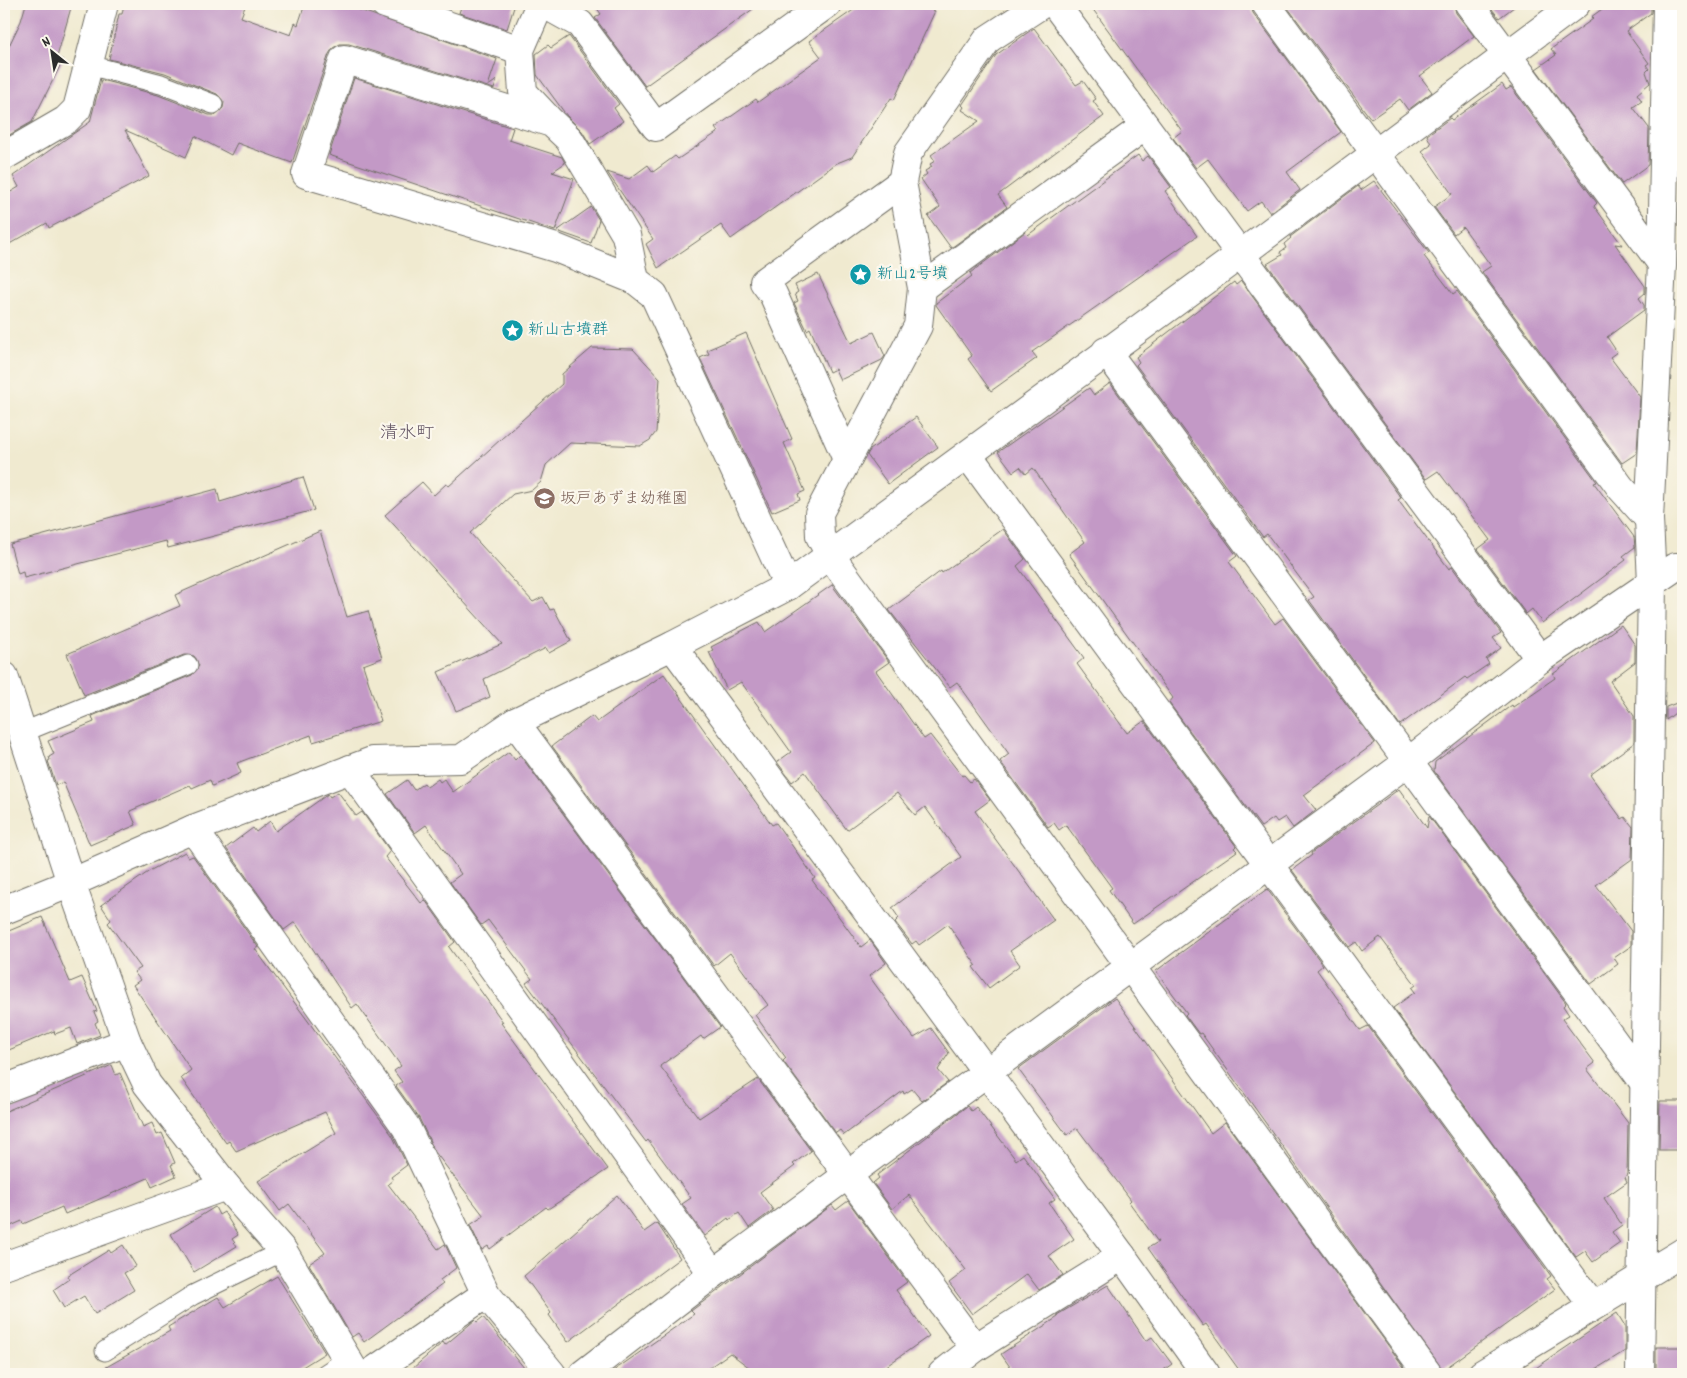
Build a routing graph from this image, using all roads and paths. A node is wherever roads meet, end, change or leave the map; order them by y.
1 (104, 4) edge
2 (385, 4) edge
3 (542, 4) edge
4 (827, 4) edge
5 (1042, 4) edge
6 (1055, 4) edge
7 (1266, 4) edge
8 (1469, 4) edge
9 (1576, 4) edge
10 (1667, 4) edge
11 (520, 50) junction
12 (1507, 55) junction
13 (88, 65) junction
14 (214, 104) dead end
15 (552, 123) junction
16 (1145, 126) junction
17 (1376, 152) junction
18 (4, 156) edge
19 (902, 182) junction
20 (1241, 254) junction
21 (1662, 264) junction
22 (635, 280) junction
23 (922, 288) junction
24 (1106, 351) junction
25 (968, 455) junction
26 (847, 459) junction
27 (1649, 519) junction
28 (830, 555) junction
29 (1683, 567) edge
30 (1652, 582) junction
31 (788, 586) junction
32 (672, 646) junction
33 (1540, 659) junction
34 (188, 665) dead end
35 (4, 676) edge
36 (515, 722) junction
37 (21, 733) junction
38 (1408, 762) junction
39 (350, 769) junction
40 (193, 829) junction
41 (1269, 864) junction
42 (72, 883) junction
43 (4, 910) edge
44 (1130, 966) junction
45 (127, 1042) junction
46 (986, 1073) junction
47 (1644, 1081) junction
48 (4, 1089) edge
49 (848, 1174) junction
50 (226, 1186) junction
51 (283, 1251) junction
52 (1683, 1252) edge
53 (1122, 1256) junction
54 (4, 1266) edge
55 (713, 1274) junction
56 (1643, 1277) junction
57 (486, 1294) junction
58 (1593, 1306) junction
59 (974, 1348) junction
60 (105, 1351) dead end
61 (358, 1369) edge
62 (325, 1374) edge
63 (552, 1374) edge
64 (583, 1374) edge
65 (942, 1374) edge
66 (1206, 1374) edge
67 (1428, 1374) edge
68 (1482, 1374) edge
69 (1640, 1374) edge

1 - 13 street
2 - 11 street
3 - 4 street
3 - 11 street
5 - 19 street
6 - 16 street
7 - 17 street
8 - 12 street
9 - 12 street
10 - 21 street
11 - 15 street
12 - 17 street
12 - 21 street
13 - 14 lane
13 - 18 street
15 - 22 street
15 - 22 street
16 - 20 street
16 - 23 street
17 - 20 street
17 - 27 street
19 - 23 street
19 - 26 street
20 - 24 street
20 - 33 street
21 - 27 street
22 - 31 street
23 - 26 street
24 - 25 street
24 - 38 street
25 - 28 street
25 - 41 street
26 - 28 street
27 - 30 street
28 - 31 street
28 - 44 street
29 - 30 street
30 - 33 street
30 - 47 street
31 - 32 street
32 - 36 street
32 - 46 street
33 - 38 street
34 - 37 lane
35 - 37 street
36 - 39 street
36 - 49 street
37 - 42 street
38 - 41 street
38 - 47 street
39 - 40 street
39 - 55 street
40 - 42 street
40 - 57 street
41 - 44 street
41 - 58 street
42 - 43 street
42 - 45 street
44 - 46 street
44 - 67 street
45 - 48 street
45 - 50 street
46 - 49 street
46 - 53 street
47 - 56 street
49 - 55 street
49 - 59 street
50 - 51 street
50 - 54 street
51 - 60 lane
51 - 61 street
52 - 56 street
53 - 59 street
53 - 66 street
55 - 64 street
56 - 58 street
56 - 69 street
57 - 61 street
57 - 63 street
58 - 68 street
59 - 65 street
61 - 62 lane

